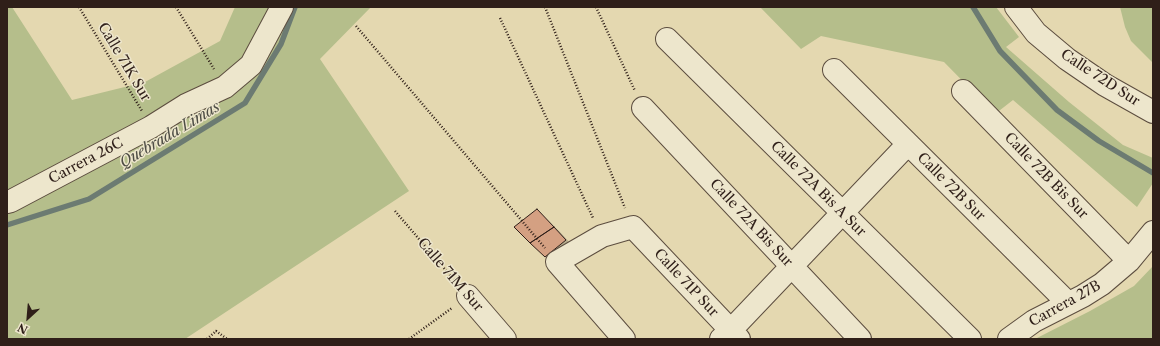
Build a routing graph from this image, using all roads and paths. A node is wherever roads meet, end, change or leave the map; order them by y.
1 (79, 7) edge
2 (176, 7) edge
3 (282, 7) edge
4 (545, 7) edge
5 (596, 7) edge
6 (1016, 7) edge
7 (500, 18) dead end
8 (356, 26) dead end
9 (667, 39) dead end
10 (834, 70) dead end
11 (225, 87) junction
12 (963, 91) dead end
13 (643, 108) joint
14 (1153, 112) edge
15 (151, 127) junction
16 (908, 144) junction
17 (7, 202) edge
18 (395, 211) dead end
19 (842, 213) junction
20 (633, 227) junction
21 (1153, 232) edge
22 (602, 236) junction
23 (1129, 261) junction
24 (557, 262) junction
25 (792, 267) junction
26 (468, 296) junction
27 (1068, 303) junction
28 (730, 336) edge
29 (207, 339) edge
30 (228, 339) edge
31 (409, 339) edge
32 (505, 339) edge
33 (624, 339) edge
34 (860, 339) edge
35 (970, 339) edge
36 (1009, 339) edge

1 - 15 path, Calle 71K Sur
2 - 11 path
3 - 11 street, Carrera 26C
4 - 20 path
5 - 13 path
6 - 14 street, Calle 72D Sur
7 - 22 path
8 - 24 path
9 - 19 street, Calle 72A Bis A Sur
10 - 16 street, Calle 72B Sur
11 - 15 street, Carrera 26C
12 - 23 street, Calle 72B Bis Sur
13 - 25 street, Calle 72A Bis Sur
15 - 17 street, Carrera 26C
16 - 19 street
16 - 27 street, Calle 72B Sur
18 - 26 path, Calle 71M Sur
19 - 25 street
19 - 35 street, Calle 72A Bis A Sur
20 - 22 street
20 - 28 street, Calle 71P Sur
21 - 23 street, Carrera 27B
22 - 24 street
23 - 27 street, Carrera 27B
24 - 33 street
25 - 28 street
25 - 34 street, Calle 72A Bis Sur
26 - 31 path
26 - 32 street, Calle 71M Sur
27 - 36 street, Carrera 27B
29 - 30 path

